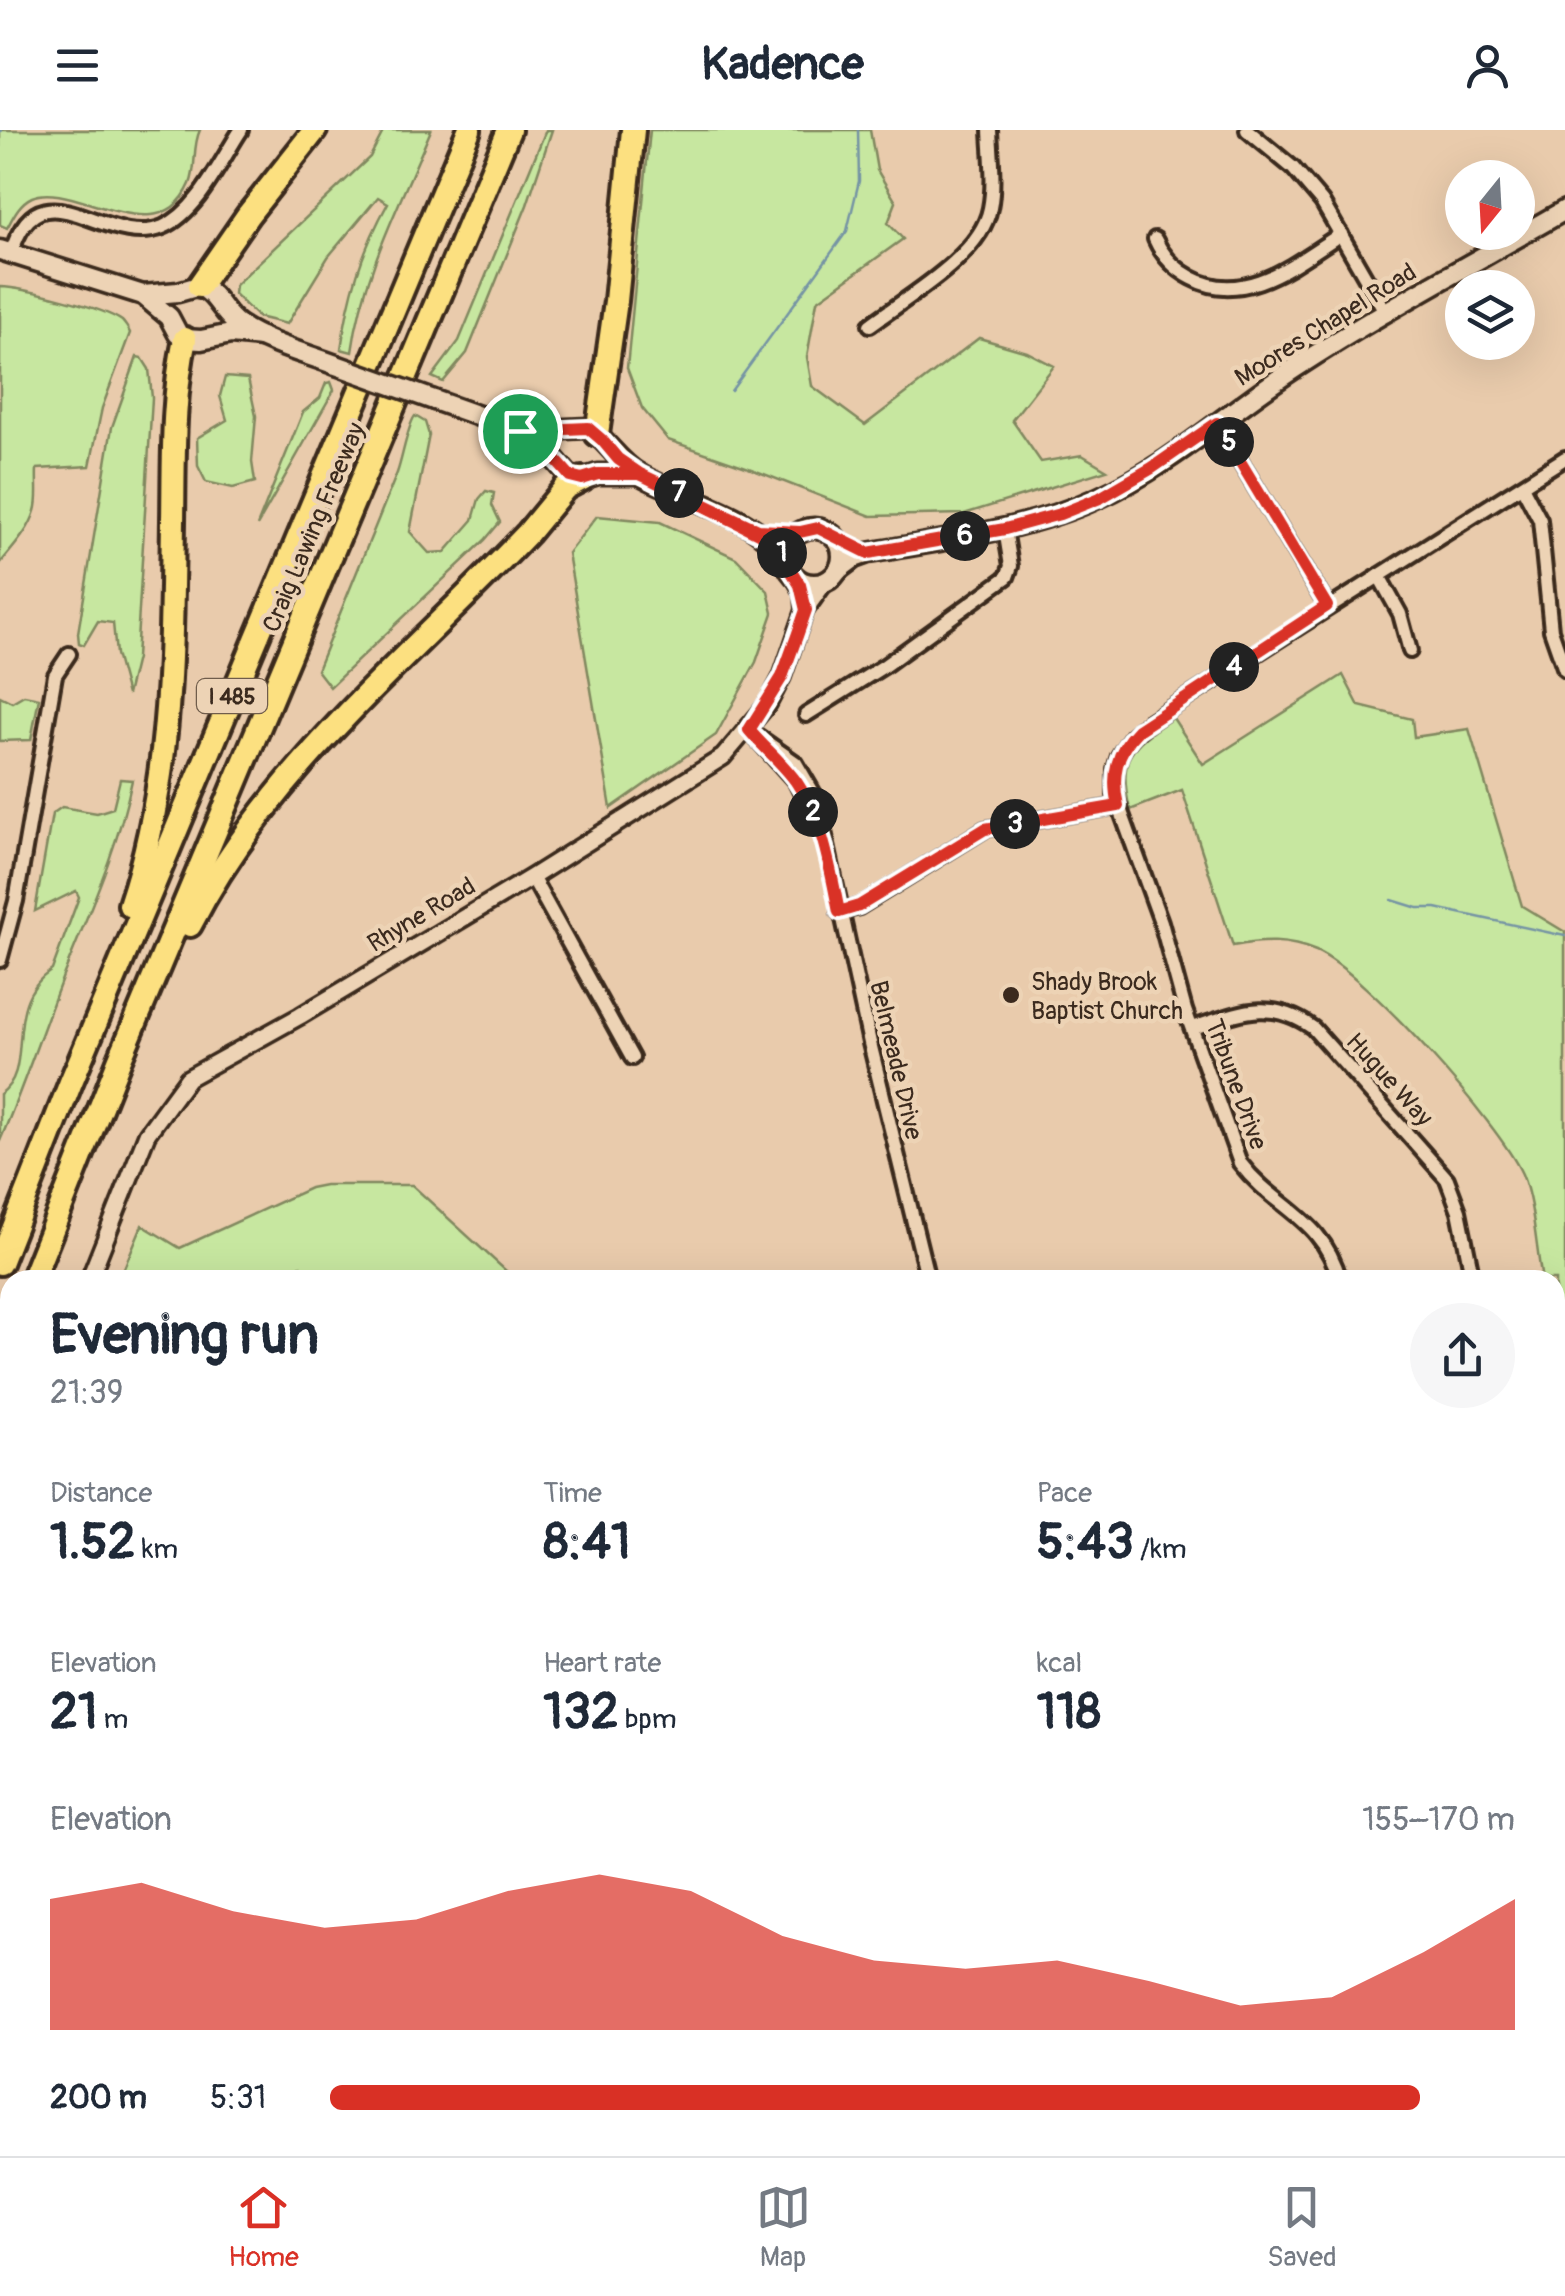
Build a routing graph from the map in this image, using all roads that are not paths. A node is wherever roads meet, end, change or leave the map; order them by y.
1 (241, 130) edge
2 (314, 130) edge
3 (469, 130) edge
4 (509, 130) edge
5 (633, 130) edge
6 (990, 130) edge
7 (1247, 130) edge
8 (1565, 210) edge
9 (1341, 234) junction
10 (1155, 239) dead end
11 (6, 252) edge
12 (189, 289) junction
13 (143, 295) junction
14 (1386, 313) junction
15 (169, 317) junction
16 (870, 325) dead end
17 (261, 338) junction
18 (186, 339) junction
19 (1217, 423) junction
20 (520, 431) junction
21 (601, 440) junction
22 (1565, 458) edge
23 (640, 474) junction
24 (590, 476) junction
25 (1522, 486) junction
26 (1005, 529) junction
27 (758, 530) junction
28 (800, 532) junction
29 (834, 537) junction
30 (868, 553) junction
31 (790, 569) junction
32 (831, 576) junction
33 (1379, 576) junction
34 (1327, 606) junction
35 (806, 610) junction
36 (1410, 651) dead end
37 (69, 654) dead end
38 (1565, 670) edge
39 (806, 715) dead end
40 (749, 730) junction
41 (1118, 806) junction
42 (532, 877) junction
43 (839, 912) junction
44 (0, 960) edge
45 (1194, 1028) junction
46 (632, 1058) dead end
47 (119, 1060) junction
48 (71, 1082) junction
49 (0, 1263) edge
50 (36, 1270) edge
51 (93, 1270) edge
52 (926, 1270) edge
53 (1337, 1270) edge
54 (1471, 1270) edge

1 - 11 street
2 - 12 highway
3 - 48 highway, Craig Lawing Freeway / I 485
4 - 47 highway, Craig Lawing Freeway / I 485
5 - 21 highway
6 - 16 street
7 - 9 street
8 - 14 main road, Moores Chapel Road
9 - 10 street
9 - 14 street
11 - 13 main road
12 - 13 main road
12 - 15 main road
12 - 17 main road
13 - 15 main road
14 - 19 main road, Moores Chapel Road
15 - 18 main road
17 - 18 main road
17 - 20 main road, bridge
18 - 48 highway
19 - 26 main road, Moores Chapel Road
19 - 34 street
20 - 21 main road
20 - 24 main road
21 - 23 main road
21 - 24 main road
22 - 25 street, Tribune Drive
23 - 24 main road
23 - 27 main road
24 - 47 highway
25 - 33 street, Tribune Drive
25 - 38 street
26 - 30 main road, Moores Chapel Road
26 - 39 street
27 - 28 main road
27 - 31 main road
28 - 29 main road
28 - 31 main road
29 - 30 main road
29 - 32 main road
30 - 32 main road, Moores Chapel Road
31 - 32 main road
31 - 35 street
32 - 35 street, Rhyne Road
33 - 34 street, Tribune Drive
33 - 36 street
34 - 41 street, Tribune Drive
35 - 40 street, Rhyne Road
37 - 44 street
40 - 42 street, Rhyne Road
40 - 43 street, Belmeade Drive
41 - 43 street
41 - 45 street, Tribune Drive
42 - 46 street
42 - 51 street, Rhyne Road
43 - 52 street, Belmeade Drive
45 - 53 street, Tribune Drive
45 - 54 street, Hugue Way
47 - 50 highway, Craig Lawing Freeway / I 485
48 - 49 highway, Craig Lawing Freeway / I 485

